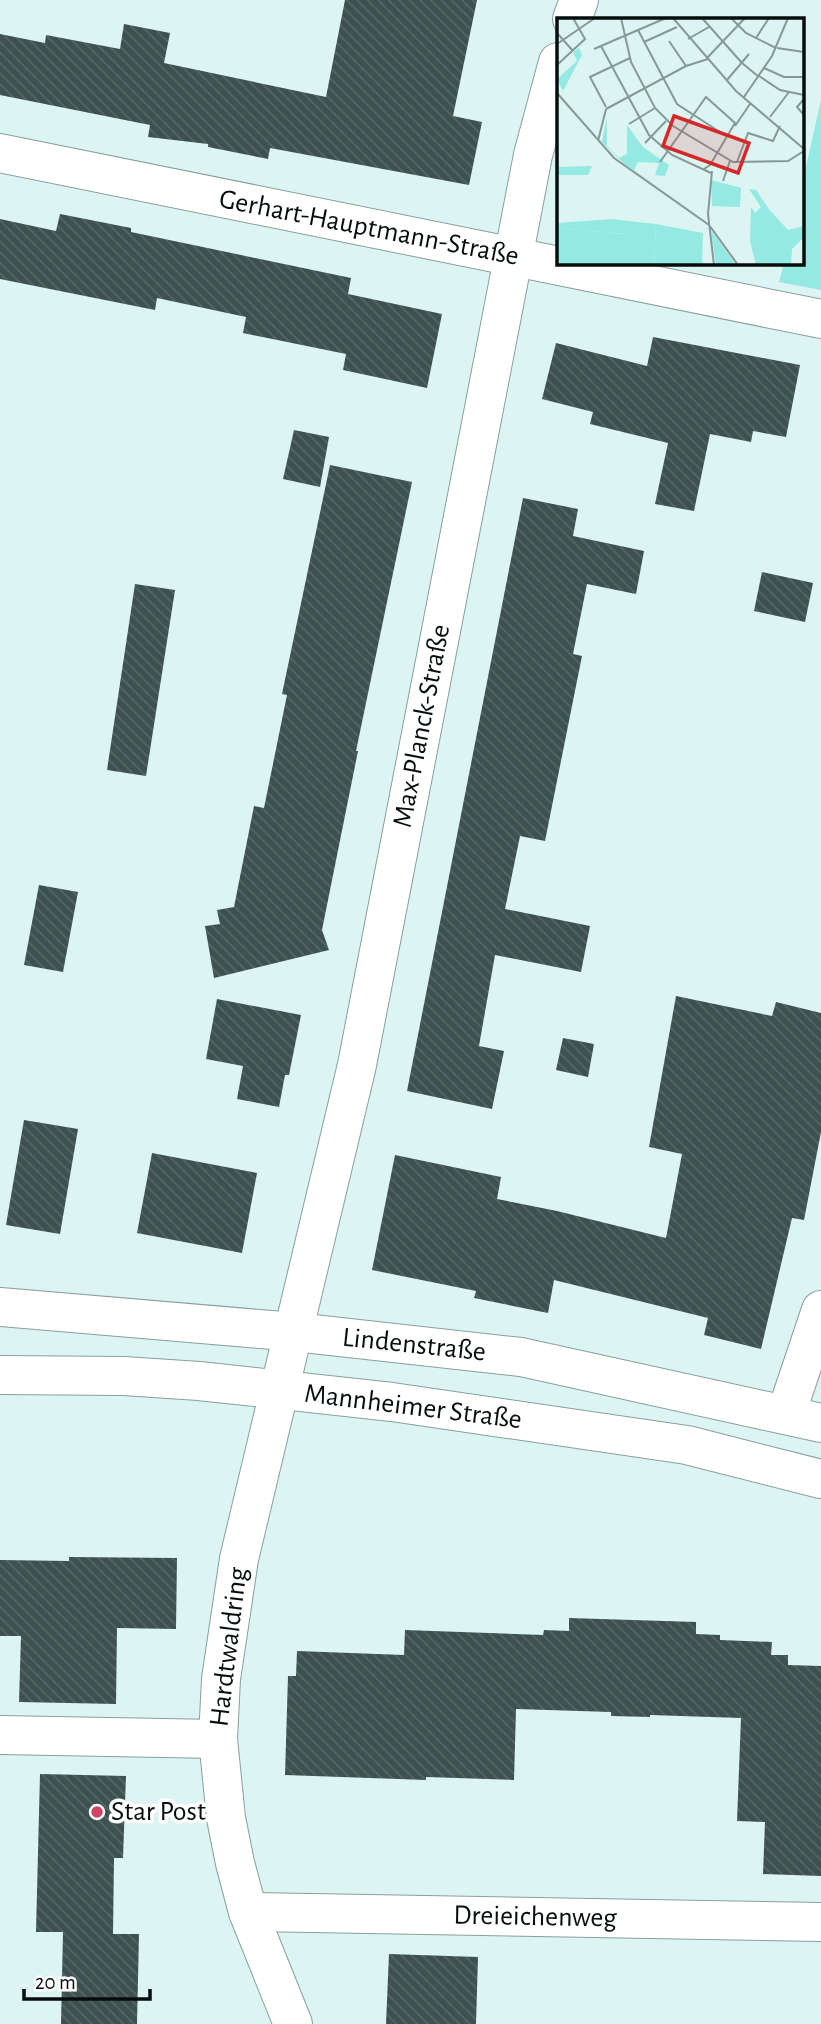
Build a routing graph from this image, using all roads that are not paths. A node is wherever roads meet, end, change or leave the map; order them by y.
1 (579, 0) edge
2 (572, 18) edge
3 (557, 66) edge
4 (0, 153) edge
5 (513, 257) junction
6 (821, 319) edge
7 (0, 1307) edge
8 (821, 1310) edge
9 (295, 1332) junction
10 (0, 1375) edge
11 (280, 1390) junction
12 (803, 1419) edge
13 (821, 1479) edge
14 (0, 1735) edge
15 (218, 1739) junction
16 (248, 1912) junction
17 (821, 1922) edge
18 (293, 2024) edge

1 - 2 street
3 - 5 street, Max-Planck-Straße
4 - 5 street, Gerhart-Hauptmann-Straße
5 - 6 street, Gerhart-Hauptmann-Straße
5 - 9 street, Max-Planck-Straße
7 - 9 street, Lindenstraße
8 - 12 street
9 - 11 street, Max-Planck-Straße
9 - 12 street, Lindenstraße
10 - 11 street, Mannheimer Straße
11 - 13 street, Mannheimer Straße
11 - 15 street, Hardtwaldring
14 - 15 street
15 - 16 street, Hardtwaldring
16 - 17 street, Dreieichenweg
16 - 18 street, Hardtwaldring

